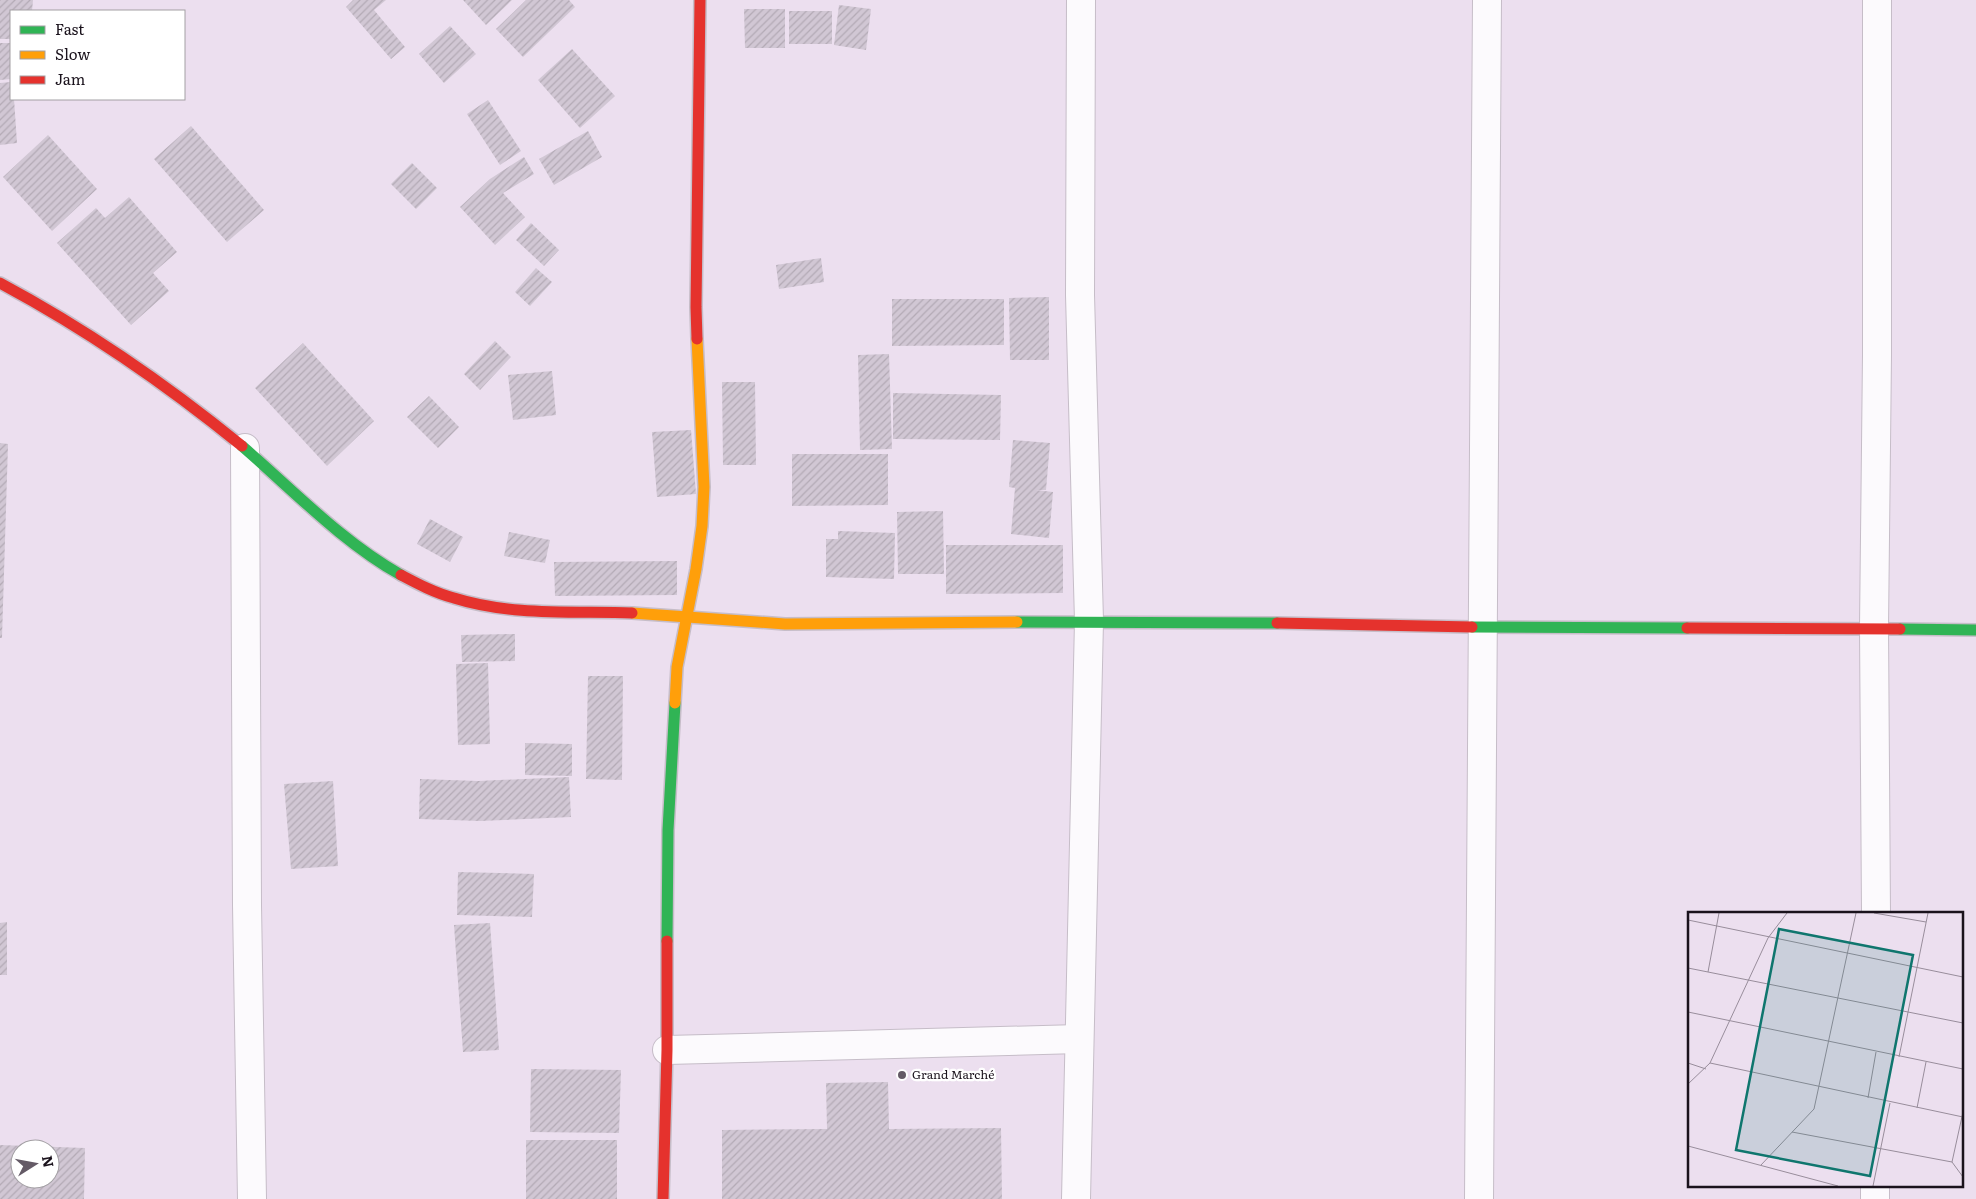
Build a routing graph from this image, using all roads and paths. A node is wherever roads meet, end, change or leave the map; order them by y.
1 (700, 0) edge
2 (1081, 0) edge
3 (1487, 0) edge
4 (1877, 0) edge
5 (0, 283) edge
6 (245, 448) junction
7 (686, 615) junction
8 (1089, 621) junction
9 (1483, 627) junction
10 (1874, 628) junction
11 (1976, 630) edge
12 (1876, 912) edge
13 (1079, 1039) junction
14 (667, 1050) junction
15 (1875, 1186) edge
16 (252, 1199) edge
17 (663, 1199) edge
18 (1076, 1199) edge
19 (1479, 1199) edge
20 (1875, 1199) edge

1 - 7 street
2 - 8 street
3 - 9 street
4 - 10 street
5 - 6 street
6 - 7 street
6 - 16 street
7 - 8 street
7 - 14 street
8 - 9 street
8 - 13 street
9 - 10 street
9 - 19 street
10 - 11 street
10 - 12 street
13 - 14 street
13 - 18 street
14 - 17 street
15 - 20 street

